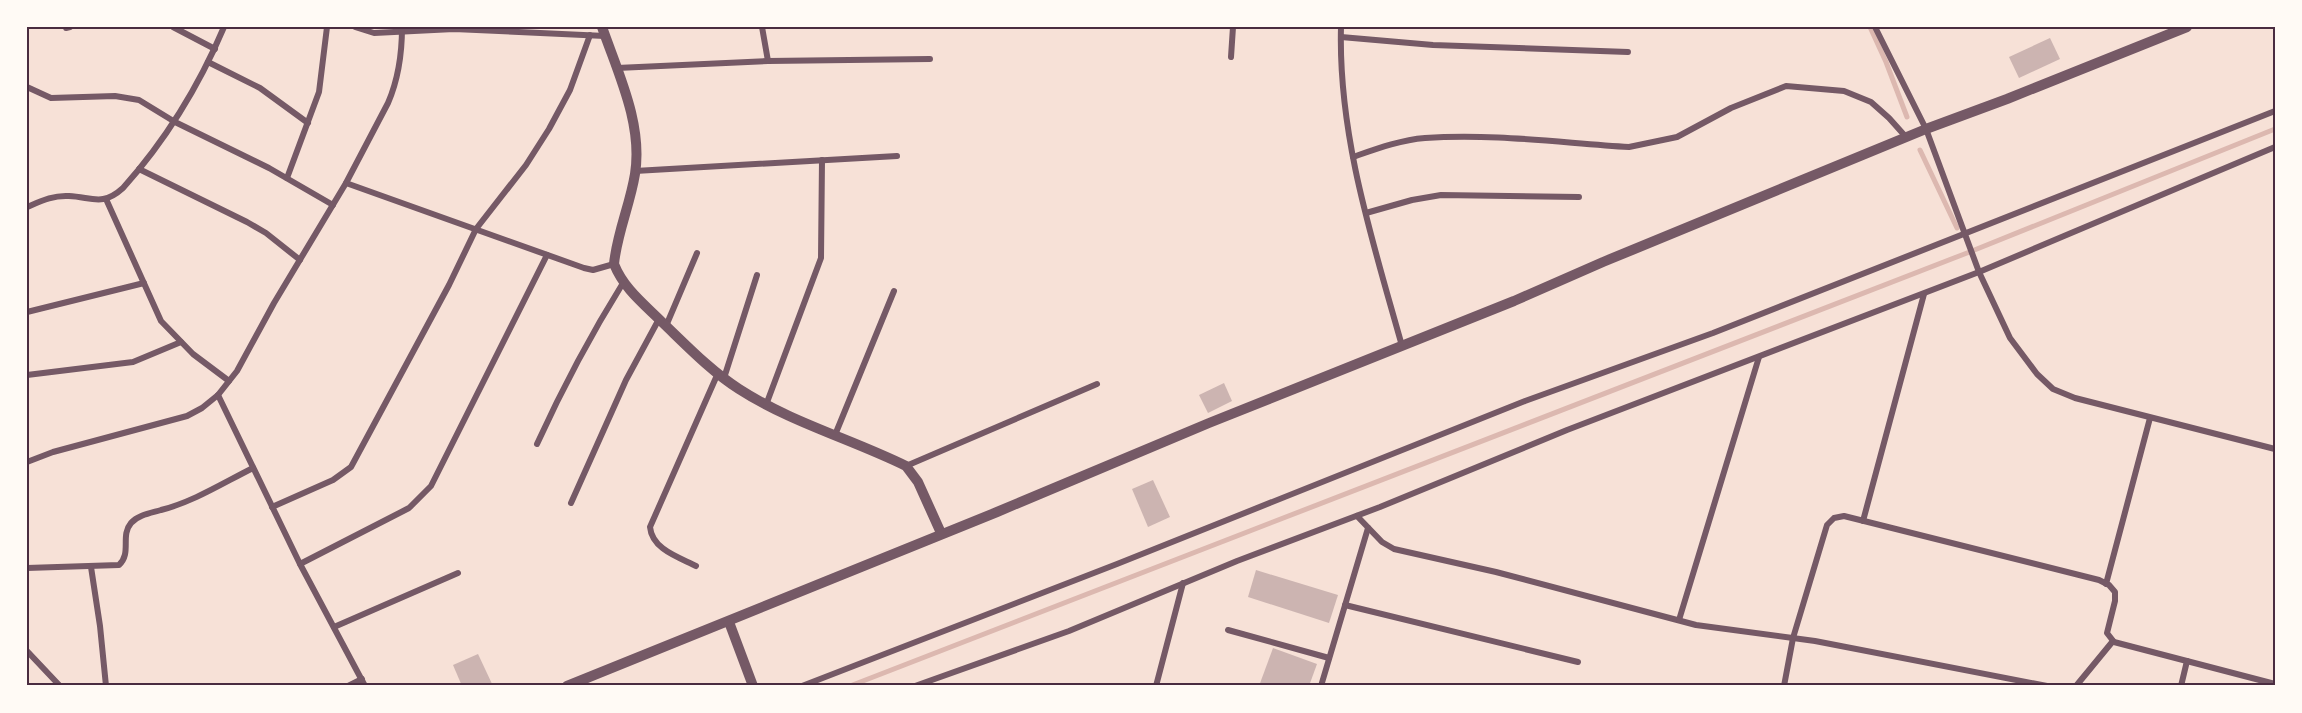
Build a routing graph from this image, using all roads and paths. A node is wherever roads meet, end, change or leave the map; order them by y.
1 (172, 27) edge
2 (224, 27) edge
3 (327, 27) edge
4 (355, 27) edge
5 (762, 27) edge
6 (1233, 27) edge
7 (1341, 27) edge
8 (1875, 27) edge
9 (2187, 27) edge
10 (402, 30) edge
11 (604, 32) edge
12 (590, 35) junction
13 (1341, 37) junction
14 (215, 49) junction
15 (1628, 52) dead end
16 (1231, 57) dead end
17 (930, 60) dead end
18 (208, 62) junction
19 (768, 62) junction
20 (617, 68) junction
21 (27, 87) edge
22 (2275, 111) edge
23 (175, 123) junction
24 (308, 123) junction
25 (1926, 129) junction
26 (1906, 137) junction
27 (2275, 147) edge
28 (897, 156) dead end
29 (1353, 157) junction
30 (822, 160) junction
31 (139, 169) junction
32 (635, 171) junction
33 (287, 178) junction
34 (346, 183) junction
35 (1579, 197) dead end
36 (106, 199) junction
37 (333, 205) junction
38 (27, 207) edge
39 (1366, 213) junction
40 (476, 229) junction
41 (1966, 231) junction
42 (697, 254) dead end
43 (547, 255) junction
44 (300, 260) junction
45 (614, 264) junction
46 (1979, 272) junction
47 (757, 274) dead end
48 (144, 283) junction
49 (623, 283) junction
50 (894, 291) dead end
51 (1924, 294) junction
52 (27, 312) edge
53 (662, 322) junction
54 (181, 342) junction
55 (1402, 346) junction
56 (1759, 357) junction
57 (27, 375) edge
58 (721, 375) junction
59 (229, 381) junction
60 (1097, 384) dead end
61 (218, 395) junction
62 (766, 405) junction
63 (2151, 418) junction
64 (835, 435) junction
65 (537, 444) dead end
66 (2275, 449) edge
67 (27, 462) edge
68 (906, 466) junction
69 (253, 468) junction
70 (571, 503) dead end
71 (272, 507) junction
72 (1357, 516) junction
73 (1863, 521) junction
74 (1368, 528) junction
75 (941, 533) junction
76 (300, 564) junction
77 (696, 566) dead end
78 (91, 567) junction
79 (27, 568) edge
80 (458, 573) dead end
81 (1183, 584) junction
82 (2106, 584) junction
83 (1344, 605) junction
84 (1679, 620) junction
85 (729, 622) junction
86 (333, 627) junction
87 (1228, 630) dead end
88 (1792, 638) junction
89 (2113, 641) junction
90 (27, 651) edge
91 (1329, 658) junction
92 (1578, 662) dead end
93 (2187, 662) junction
94 (363, 683) edge
95 (2020, 683) edge
96 (2275, 684) edge
97 (60, 686) edge
98 (106, 686) edge
99 (348, 686) edge
100 (567, 686) edge
101 (753, 686) edge
102 (802, 686) edge
103 (915, 686) edge
104 (1156, 686) edge
105 (1321, 686) edge
106 (1784, 686) edge
107 (2047, 686) edge
108 (2076, 686) edge
109 (2181, 686) edge

1 - 14 street
2 - 14 street
3 - 24 street
4 - 10 street
5 - 19 street
6 - 16 street
7 - 13 street
8 - 25 street
9 - 25 street
10 - 12 street
10 - 34 street
11 - 12 street
11 - 20 street
12 - 40 street
13 - 15 street
13 - 29 street
14 - 18 street
17 - 19 street
18 - 23 street
18 - 24 street
19 - 20 street
20 - 32 street
21 - 23 street
22 - 41 street
23 - 31 street
23 - 33 street
24 - 33 street
25 - 26 street
25 - 41 street
26 - 29 street
26 - 55 street
27 - 46 street
28 - 30 street
29 - 39 street
30 - 32 street
30 - 62 street
31 - 36 street
31 - 44 street
32 - 45 street
33 - 37 street
34 - 37 street
34 - 40 street
35 - 39 street
36 - 38 street
36 - 48 street
37 - 44 street
39 - 55 street
40 - 43 street
40 - 71 street
41 - 46 street
41 - 102 street
42 - 53 street
43 - 45 street
43 - 76 street
44 - 59 street
45 - 49 street
46 - 51 street
46 - 63 street
47 - 58 street
48 - 52 street
48 - 54 street
49 - 53 street
49 - 65 street
50 - 64 street
51 - 56 street
51 - 73 street
53 - 58 street
53 - 70 street
54 - 57 street
54 - 59 street
55 - 75 street
56 - 72 street
56 - 84 street
58 - 62 street
58 - 77 street
59 - 61 street
60 - 68 street
61 - 67 street
61 - 69 street
62 - 64 street
63 - 66 street
63 - 82 street
64 - 68 street
68 - 75 street
69 - 71 street
69 - 78 street
71 - 76 street
72 - 74 street
72 - 81 street
73 - 82 street
73 - 88 street
74 - 83 street
74 - 84 street
75 - 85 street
76 - 86 street
78 - 79 street
78 - 98 street
80 - 86 street
81 - 103 street
81 - 104 street
82 - 89 street
83 - 91 street
83 - 92 street
84 - 88 street
85 - 100 street
85 - 101 street
86 - 94 street
87 - 91 street
88 - 95 street
88 - 106 street
89 - 93 street
89 - 108 street
90 - 97 street
91 - 105 street
93 - 96 street
93 - 109 street
94 - 99 street
95 - 107 street

